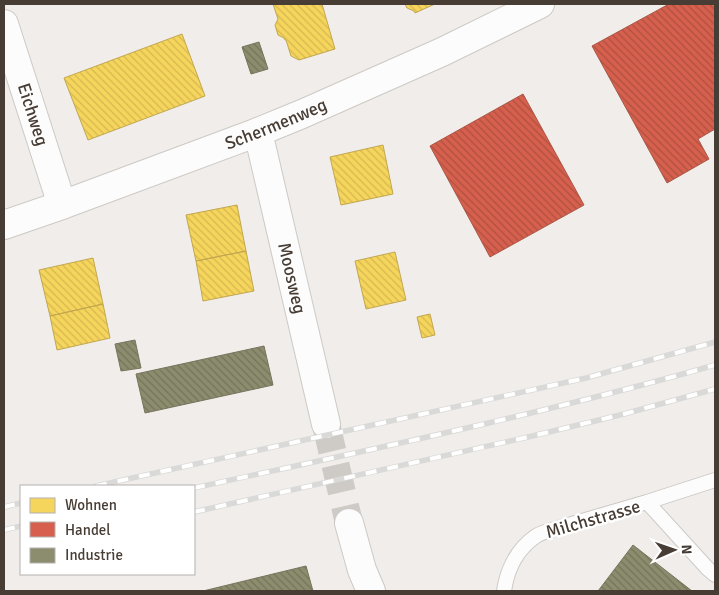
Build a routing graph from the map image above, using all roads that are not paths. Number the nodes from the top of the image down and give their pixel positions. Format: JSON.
{"nodes":[{"id":1,"x":540,"y":4,"type":"edge"},
{"id":2,"x":4,"y":24,"type":"edge"},
{"id":3,"x":258,"y":132,"type":"junction"},
{"id":4,"x":62,"y":205,"type":"junction"},
{"id":5,"x":4,"y":225,"type":"edge"},
{"id":6,"x":326,"y":424,"type":"tunnel mouth"},
{"id":7,"x":715,"y":480,"type":"edge"},
{"id":8,"x":647,"y":502,"type":"junction"},
{"id":9,"x":349,"y":523,"type":"tunnel mouth"},
{"id":10,"x":715,"y":575,"type":"edge"},
{"id":11,"x":371,"y":591,"type":"edge"},
{"id":12,"x":504,"y":591,"type":"edge"}],
"edges":[{"from":1,"to":3,"type":"street","name":"Schermenweg"},
{"from":2,"to":4,"type":"street","name":"Eichweg"},
{"from":3,"to":4,"type":"street","name":"Schermenweg"},
{"from":3,"to":6,"type":"street","name":"Moosweg"},
{"from":4,"to":5,"type":"street","name":"Schermenweg"},
{"from":7,"to":8,"type":"lane"},
{"from":8,"to":10,"type":"lane","name":"Milchstrasse"},
{"from":8,"to":12,"type":"lane","name":"Milchstrasse"},
{"from":9,"to":11,"type":"street"}]}
